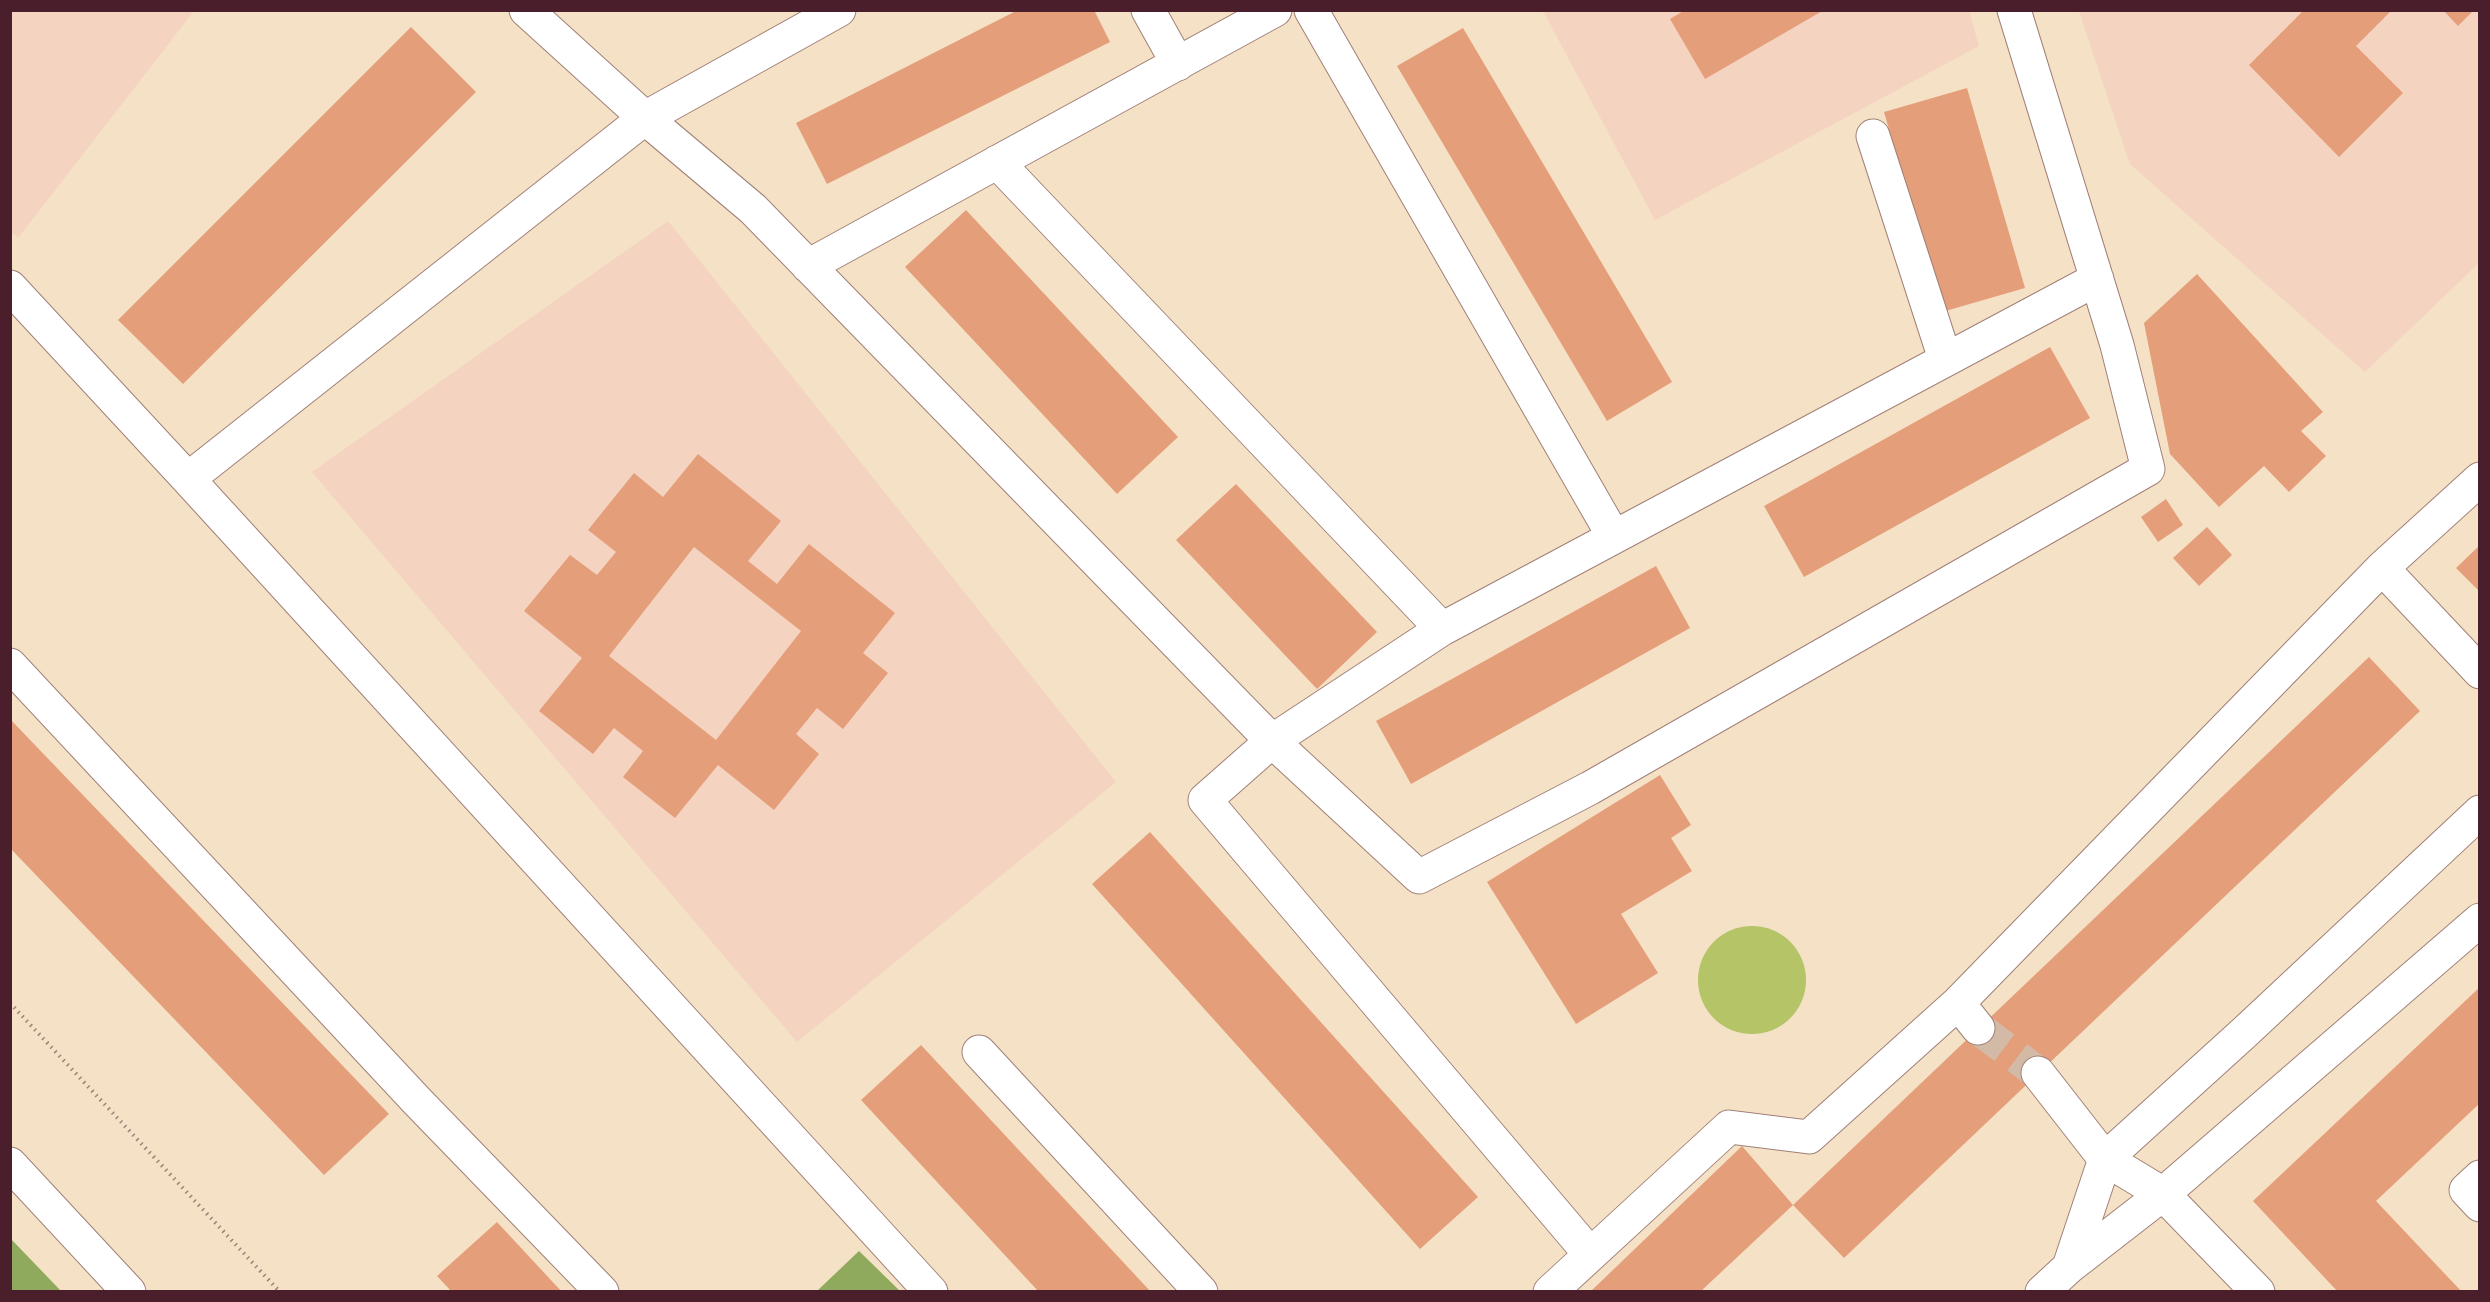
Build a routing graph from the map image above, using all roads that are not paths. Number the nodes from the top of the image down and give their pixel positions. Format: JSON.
{"nodes":[{"id":1,"x":526,"y":10,"type":"edge"},
{"id":2,"x":838,"y":10,"type":"edge"},
{"id":3,"x":1148,"y":10,"type":"edge"},
{"id":4,"x":1275,"y":10,"type":"edge"},
{"id":5,"x":1311,"y":10,"type":"edge"},
{"id":6,"x":2014,"y":10,"type":"edge"},
{"id":7,"x":1178,"y":64,"type":"junction"},
{"id":8,"x":645,"y":118,"type":"junction"},
{"id":9,"x":1873,"y":136,"type":"dead end"},
{"id":10,"x":998,"y":162,"type":"junction"},
{"id":11,"x":807,"y":266,"type":"junction"},
{"id":12,"x":2097,"y":279,"type":"junction"},
{"id":13,"x":10,"y":287,"type":"edge"},
{"id":14,"x":1945,"y":359,"type":"junction"},
{"id":15,"x":188,"y":479,"type":"junction"},
{"id":16,"x":2480,"y":479,"type":"edge"},
{"id":17,"x":1614,"y":537,"type":"junction"},
{"id":18,"x":2382,"y":568,"type":"junction"},
{"id":19,"x":1442,"y":628,"type":"junction"},
{"id":20,"x":10,"y":665,"type":"edge"},
{"id":21,"x":2480,"y":672,"type":"edge"},
{"id":22,"x":1272,"y":741,"type":"junction"},
{"id":23,"x":2480,"y":812,"type":"edge"},
{"id":24,"x":2480,"y":920,"type":"edge"},
{"id":25,"x":1958,"y":1003,"type":"junction"},
{"id":26,"x":1978,"y":1028,"type":"tunnel mouth"},
{"id":27,"x":979,"y":1052,"type":"dead end"},
{"id":28,"x":2038,"y":1073,"type":"tunnel mouth"},
{"id":29,"x":2105,"y":1159,"type":"junction"},
{"id":30,"x":10,"y":1164,"type":"edge"},
{"id":31,"x":2480,"y":1177,"type":"edge"},
{"id":32,"x":2163,"y":1194,"type":"junction"},
{"id":33,"x":2480,"y":1205,"type":"edge"},
{"id":34,"x":1590,"y":1254,"type":"junction"},
{"id":35,"x":2068,"y":1268,"type":"junction"},
{"id":36,"x":129,"y":1292,"type":"edge"},
{"id":37,"x":602,"y":1292,"type":"edge"},
{"id":38,"x":931,"y":1292,"type":"edge"},
{"id":39,"x":1201,"y":1292,"type":"edge"},
{"id":40,"x":1550,"y":1292,"type":"edge"},
{"id":41,"x":2042,"y":1292,"type":"edge"},
{"id":42,"x":2258,"y":1292,"type":"edge"}],
"edges":[{"from":1,"to":8,"type":"street"},
{"from":2,"to":8,"type":"street"},
{"from":3,"to":7,"type":"street"},
{"from":4,"to":7,"type":"street"},
{"from":5,"to":17,"type":"street"},
{"from":6,"to":12,"type":"street"},
{"from":7,"to":10,"type":"street"},
{"from":8,"to":11,"type":"street"},
{"from":8,"to":15,"type":"street"},
{"from":9,"to":14,"type":"street"},
{"from":10,"to":11,"type":"street"},
{"from":10,"to":19,"type":"street"},
{"from":11,"to":22,"type":"street"},
{"from":12,"to":14,"type":"street"},
{"from":12,"to":22,"type":"street"},
{"from":13,"to":15,"type":"street"},
{"from":14,"to":17,"type":"street"},
{"from":15,"to":38,"type":"street"},
{"from":16,"to":18,"type":"street"},
{"from":17,"to":19,"type":"street"},
{"from":18,"to":21,"type":"street"},
{"from":18,"to":25,"type":"street"},
{"from":19,"to":22,"type":"street"},
{"from":20,"to":37,"type":"street"},
{"from":22,"to":34,"type":"street"},
{"from":23,"to":29,"type":"street"},
{"from":24,"to":32,"type":"street"},
{"from":25,"to":26,"type":"street"},
{"from":25,"to":34,"type":"street"},
{"from":27,"to":39,"type":"street"},
{"from":28,"to":29,"type":"street"},
{"from":29,"to":32,"type":"street"},
{"from":29,"to":35,"type":"street"},
{"from":30,"to":36,"type":"street"},
{"from":31,"to":33,"type":"street"},
{"from":32,"to":35,"type":"street"},
{"from":32,"to":42,"type":"street"},
{"from":34,"to":40,"type":"street"},
{"from":35,"to":41,"type":"street"}]}
